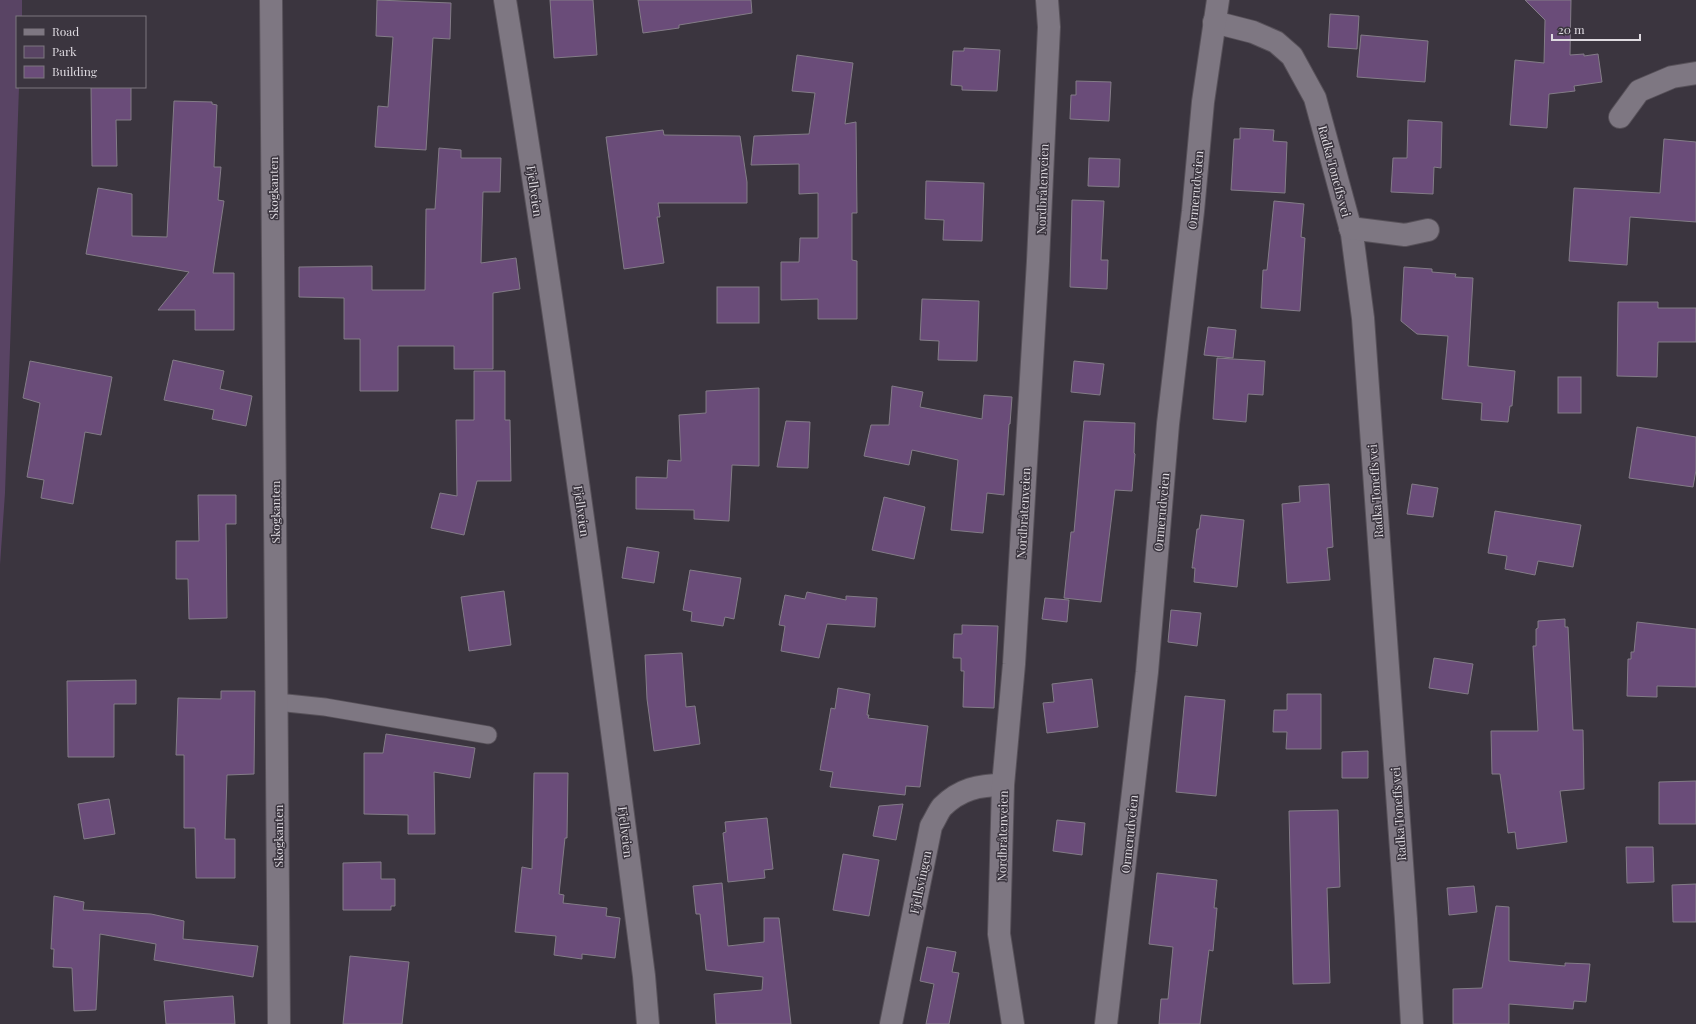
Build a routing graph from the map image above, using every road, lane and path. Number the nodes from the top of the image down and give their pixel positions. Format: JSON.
{"nodes":[{"id":1,"x":271,"y":0,"type":"edge"},
{"id":2,"x":505,"y":0,"type":"edge"},
{"id":3,"x":1047,"y":0,"type":"edge"},
{"id":4,"x":1218,"y":0,"type":"edge"},
{"id":5,"x":1214,"y":22,"type":"junction"},
{"id":6,"x":1696,"y":73,"type":"edge"},
{"id":7,"x":1620,"y":117,"type":"dead end"},
{"id":8,"x":1350,"y":228,"type":"junction"},
{"id":9,"x":1428,"y":230,"type":"dead end"},
{"id":10,"x":276,"y":702,"type":"junction"},
{"id":11,"x":488,"y":735,"type":"dead end"},
{"id":12,"x":1003,"y":785,"type":"junction"},
{"id":13,"x":279,"y":1024,"type":"edge"},
{"id":14,"x":648,"y":1024,"type":"edge"},
{"id":15,"x":891,"y":1024,"type":"edge"},
{"id":16,"x":1013,"y":1024,"type":"edge"},
{"id":17,"x":1106,"y":1024,"type":"edge"},
{"id":18,"x":1412,"y":1024,"type":"edge"}],
"edges":[{"from":1,"to":10,"type":"street","name":"Skogkanten"},
{"from":2,"to":14,"type":"street","name":"Fjellveien"},
{"from":3,"to":12,"type":"street","name":"Nordbråtenveien"},
{"from":4,"to":5,"type":"street","name":"Ormerudveien"},
{"from":5,"to":8,"type":"street","name":"Radka Toneffs vei"},
{"from":5,"to":17,"type":"street","name":"Ormerudveien"},
{"from":6,"to":7,"type":"street"},
{"from":8,"to":9,"type":"street"},
{"from":8,"to":18,"type":"street","name":"Radka Toneffs vei"},
{"from":10,"to":11,"type":"lane"},
{"from":10,"to":13,"type":"street","name":"Skogkanten"},
{"from":12,"to":15,"type":"street","name":"Fjellsvingen"},
{"from":12,"to":16,"type":"street","name":"Nordbråtenveien"}]}
